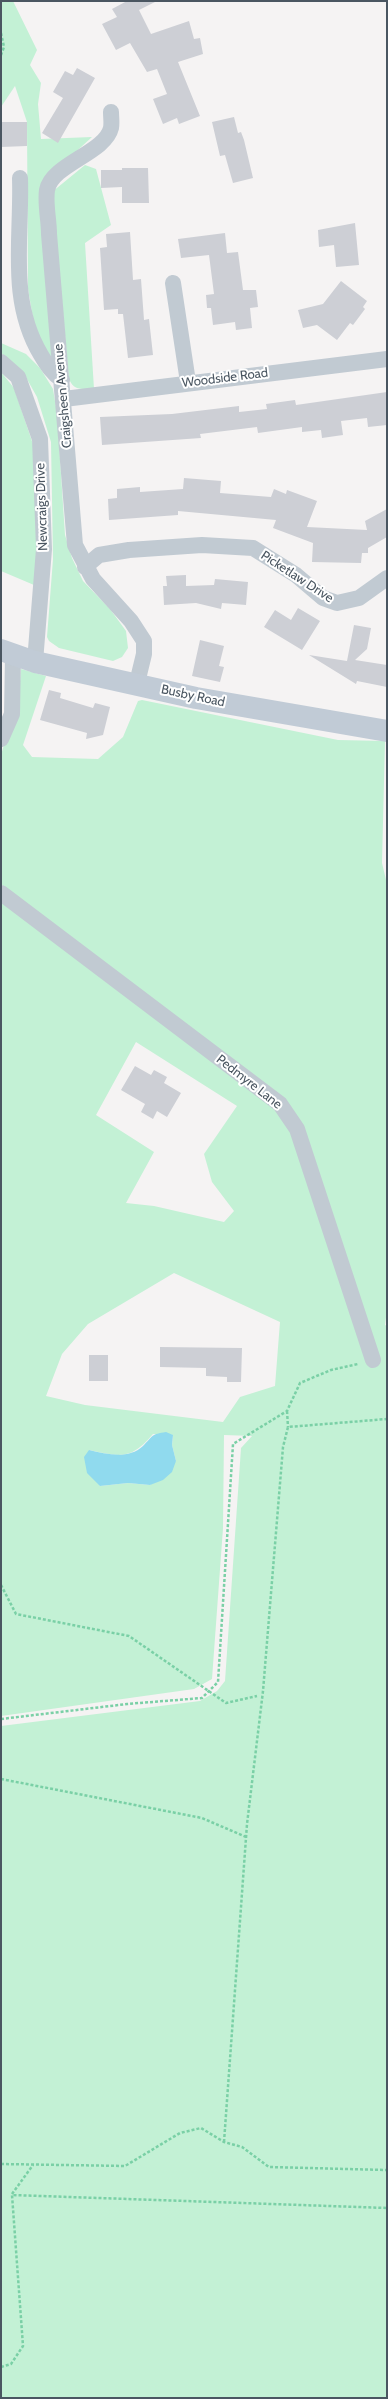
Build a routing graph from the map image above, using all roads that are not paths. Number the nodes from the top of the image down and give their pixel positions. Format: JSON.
{"nodes":[{"id":1,"x":110,"y":112,"type":"dead end"},
{"id":2,"x":20,"y":178,"type":"dead end"},
{"id":3,"x":173,"y":283,"type":"dead end"},
{"id":4,"x":387,"y":359,"type":"edge"},
{"id":5,"x":1,"y":362,"type":"edge"},
{"id":6,"x":62,"y":380,"type":"junction"},
{"id":7,"x":188,"y":382,"type":"junction"},
{"id":8,"x":64,"y":399,"type":"junction"},
{"id":9,"x":85,"y":567,"type":"junction"},
{"id":10,"x":387,"y":578,"type":"edge"},
{"id":11,"x":7,"y":653,"type":"edge"},
{"id":12,"x":35,"y":662,"type":"junction"},
{"id":13,"x":137,"y":683,"type":"junction"},
{"id":14,"x":387,"y":731,"type":"edge"},
{"id":15,"x":1,"y":739,"type":"edge"},
{"id":16,"x":1,"y":894,"type":"edge"},
{"id":17,"x":373,"y":1360,"type":"road end"}],
"edges":[{"from":1,"to":6,"type":"street","name":"Craigsheen Avenue"},
{"from":2,"to":6,"type":"street"},
{"from":3,"to":7,"type":"street"},
{"from":4,"to":7,"type":"street","name":"Woodside Road"},
{"from":5,"to":12,"type":"street","name":"Newcraigs Drive"},
{"from":6,"to":8,"type":"street","name":"Craigsheen Avenue"},
{"from":7,"to":8,"type":"street","name":"Woodside Road"},
{"from":8,"to":9,"type":"street","name":"Craigsheen Avenue"},
{"from":9,"to":10,"type":"street","name":"Picketlaw Drive"},
{"from":9,"to":13,"type":"street","name":"Craigsheen Avenue"},
{"from":11,"to":12,"type":"main road","name":"Busby Road"},
{"from":11,"to":15,"type":"street"},
{"from":12,"to":13,"type":"main road","name":"Busby Road"},
{"from":13,"to":14,"type":"main road","name":"Busby Road"},
{"from":16,"to":17,"type":"street","name":"Pedmyre Lane"}]}
